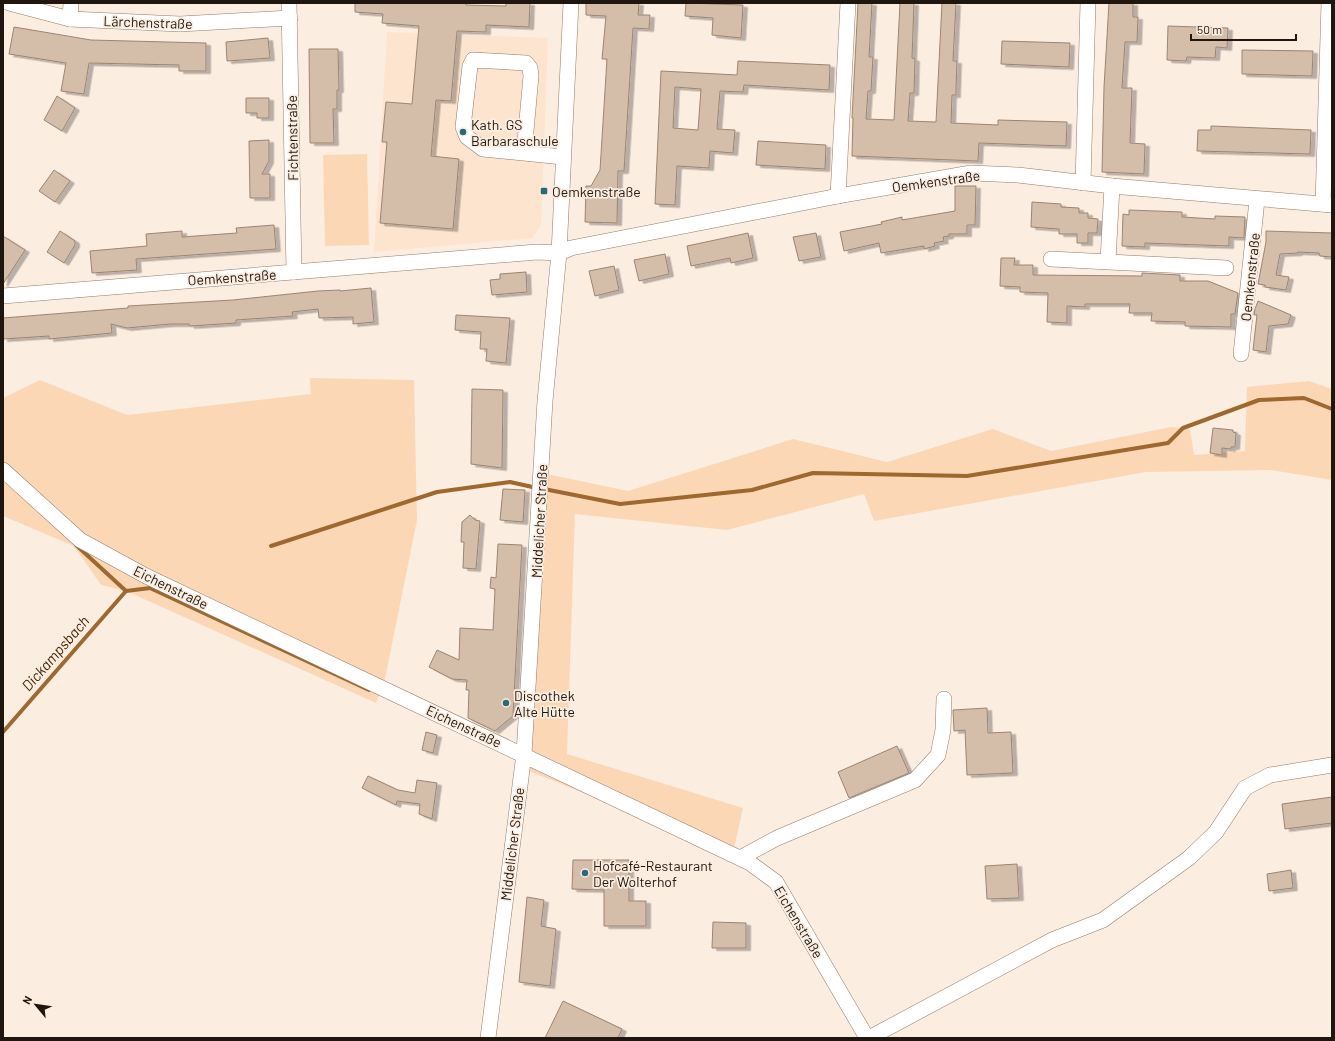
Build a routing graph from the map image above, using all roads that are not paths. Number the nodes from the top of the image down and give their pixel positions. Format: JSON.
{"nodes":[{"id":1,"x":9,"y":3,"type":"edge"},
{"id":2,"x":71,"y":3,"type":"edge"},
{"id":3,"x":289,"y":3,"type":"edge"},
{"id":4,"x":571,"y":3,"type":"edge"},
{"id":5,"x":848,"y":3,"type":"edge"},
{"id":6,"x":1088,"y":3,"type":"edge"},
{"id":7,"x":1329,"y":3,"type":"edge"},
{"id":8,"x":290,"y":18,"type":"junction"},
{"id":9,"x":70,"y":19,"type":"junction"},
{"id":10,"x":524,"y":153,"type":"junction"},
{"id":11,"x":563,"y":157,"type":"junction"},
{"id":12,"x":1083,"y":183,"type":"junction"},
{"id":13,"x":1112,"y":186,"type":"junction"},
{"id":14,"x":838,"y":196,"type":"junction"},
{"id":15,"x":1257,"y":200,"type":"junction"},
{"id":16,"x":1327,"y":204,"type":"edge"},
{"id":17,"x":559,"y":253,"type":"junction"},
{"id":18,"x":1051,"y":259,"type":"dead end"},
{"id":19,"x":1108,"y":262,"type":"junction"},
{"id":20,"x":1226,"y":268,"type":"dead end"},
{"id":21,"x":294,"y":272,"type":"junction"},
{"id":22,"x":3,"y":296,"type":"edge"},
{"id":23,"x":1241,"y":354,"type":"dead end"},
{"id":24,"x":3,"y":470,"type":"edge"},
{"id":25,"x":944,"y":699,"type":"dead end"},
{"id":26,"x":524,"y":754,"type":"junction"},
{"id":27,"x":1332,"y":765,"type":"edge"},
{"id":28,"x":740,"y":858,"type":"junction"},
{"id":29,"x":488,"y":1038,"type":"edge"},
{"id":30,"x":868,"y":1038,"type":"edge"}],
"edges":[{"from":1,"to":9,"type":"street","name":"Lärchenstraße"},
{"from":2,"to":9,"type":"street"},
{"from":3,"to":8,"type":"street","name":"Fichtenstraße"},
{"from":4,"to":11,"type":"street","name":"Middelicher Straße"},
{"from":5,"to":14,"type":"street"},
{"from":6,"to":12,"type":"street"},
{"from":7,"to":16,"type":"street","name":"Oemkenstraße"},
{"from":8,"to":9,"type":"street","name":"Lärchenstraße"},
{"from":8,"to":21,"type":"street","name":"Fichtenstraße"},
{"from":10,"to":10,"type":"street"},
{"from":10,"to":11,"type":"street"},
{"from":11,"to":17,"type":"street","name":"Middelicher Straße"},
{"from":12,"to":13,"type":"street","name":"Oemkenstraße"},
{"from":12,"to":14,"type":"street","name":"Oemkenstraße"},
{"from":13,"to":15,"type":"street","name":"Oemkenstraße"},
{"from":13,"to":19,"type":"street"},
{"from":14,"to":17,"type":"street","name":"Oemkenstraße"},
{"from":15,"to":16,"type":"street","name":"Oemkenstraße"},
{"from":15,"to":23,"type":"street","name":"Oemkenstraße"},
{"from":17,"to":21,"type":"street","name":"Oemkenstraße"},
{"from":17,"to":26,"type":"street","name":"Middelicher Straße"},
{"from":18,"to":19,"type":"street","name":"Oemkenstraße"},
{"from":19,"to":20,"type":"street","name":"Oemkenstraße"},
{"from":21,"to":22,"type":"street","name":"Oemkenstraße"},
{"from":24,"to":26,"type":"street","name":"Eichenstraße"},
{"from":25,"to":28,"type":"street"},
{"from":26,"to":28,"type":"street","name":"Eichenstraße"},
{"from":26,"to":29,"type":"street","name":"Middelicher Straße"},
{"from":27,"to":30,"type":"street"},
{"from":28,"to":30,"type":"street","name":"Eichenstraße"}]}
